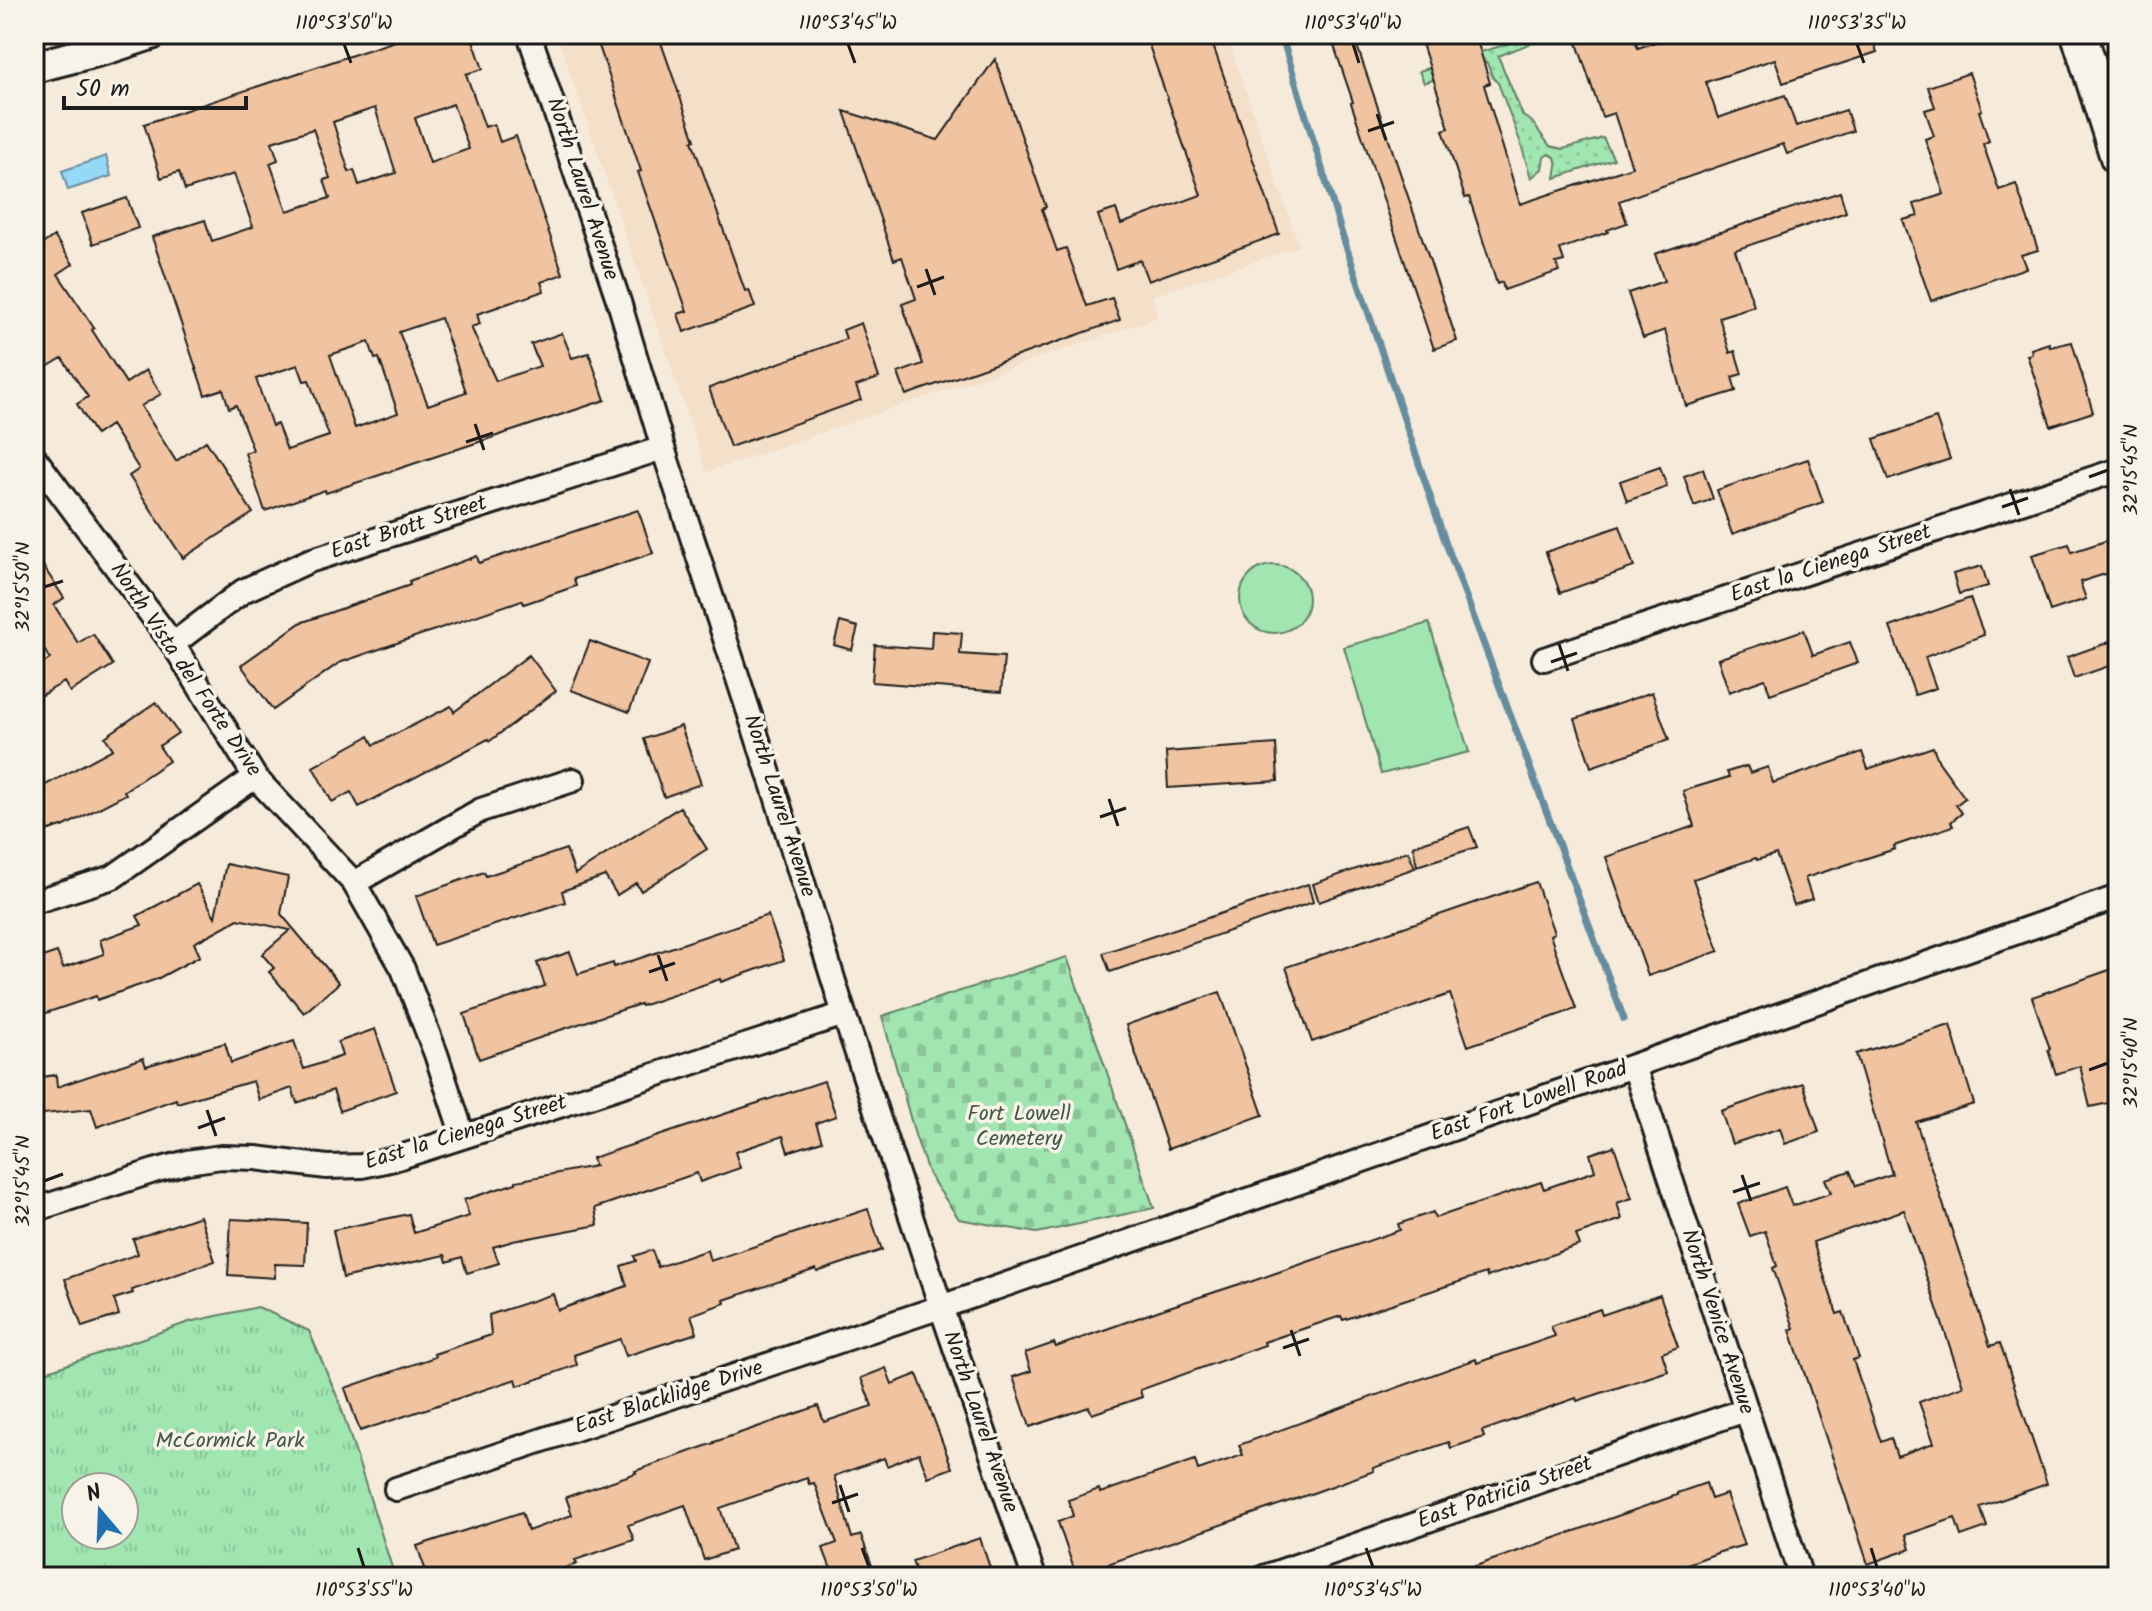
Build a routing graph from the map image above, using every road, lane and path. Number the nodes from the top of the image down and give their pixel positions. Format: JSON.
{"nodes":[{"id":1,"x":151,"y":34,"type":"edge"},
{"id":2,"x":529,"y":34,"type":"edge"},
{"id":3,"x":2079,"y":34,"type":"edge"},
{"id":4,"x":34,"y":67,"type":"edge"},
{"id":5,"x":2118,"y":157,"type":"edge"},
{"id":6,"x":663,"y":448,"type":"junction"},
{"id":7,"x":34,"y":457,"type":"edge"},
{"id":8,"x":2118,"y":470,"type":"edge"},
{"id":9,"x":173,"y":644,"type":"junction"},
{"id":10,"x":1544,"y":659,"type":"dead end"},
{"id":11,"x":255,"y":777,"type":"junction"},
{"id":12,"x":573,"y":780,"type":"dead end"},
{"id":13,"x":354,"y":883,"type":"junction"},
{"id":14,"x":2118,"y":897,"type":"edge"},
{"id":15,"x":34,"y":902,"type":"edge"},
{"id":16,"x":844,"y":1014,"type":"junction"},
{"id":17,"x":1634,"y":1066,"type":"junction"},
{"id":18,"x":463,"y":1136,"type":"junction"},
{"id":19,"x":34,"y":1210,"type":"edge"},
{"id":20,"x":941,"y":1307,"type":"junction"},
{"id":21,"x":1745,"y":1410,"type":"junction"},
{"id":22,"x":396,"y":1489,"type":"dead end"},
{"id":23,"x":1034,"y":1577,"type":"edge"},
{"id":24,"x":1264,"y":1577,"type":"edge"},
{"id":25,"x":1801,"y":1577,"type":"edge"}],
"edges":[{"from":1,"to":4,"type":"main road"},
{"from":2,"to":6,"type":"street","name":"North Laurel Avenue"},
{"from":3,"to":5,"type":"main road"},
{"from":6,"to":9,"type":"street","name":"East Brott Street"},
{"from":6,"to":16,"type":"street","name":"North Laurel Avenue"},
{"from":7,"to":9,"type":"street","name":"North Vista del Forte Drive"},
{"from":8,"to":10,"type":"street","name":"East la Cienega Street"},
{"from":9,"to":11,"type":"street","name":"North Vista del Forte Drive"},
{"from":11,"to":13,"type":"street","name":"North Vista del Forte Drive"},
{"from":11,"to":15,"type":"street"},
{"from":12,"to":13,"type":"street"},
{"from":13,"to":18,"type":"street","name":"North Vista del Forte Drive"},
{"from":14,"to":17,"type":"street","name":"East Fort Lowell Road"},
{"from":16,"to":18,"type":"street","name":"East la Cienega Street"},
{"from":16,"to":20,"type":"street","name":"North Laurel Avenue"},
{"from":17,"to":20,"type":"street","name":"East Fort Lowell Road"},
{"from":17,"to":21,"type":"street","name":"North Venice Avenue"},
{"from":18,"to":19,"type":"street","name":"East la Cienega Street"},
{"from":20,"to":22,"type":"street","name":"East Blacklidge Drive"},
{"from":20,"to":23,"type":"street","name":"North Laurel Avenue"},
{"from":21,"to":24,"type":"street","name":"East Patricia Street"},
{"from":21,"to":25,"type":"street","name":"North Venice Avenue"}]}
